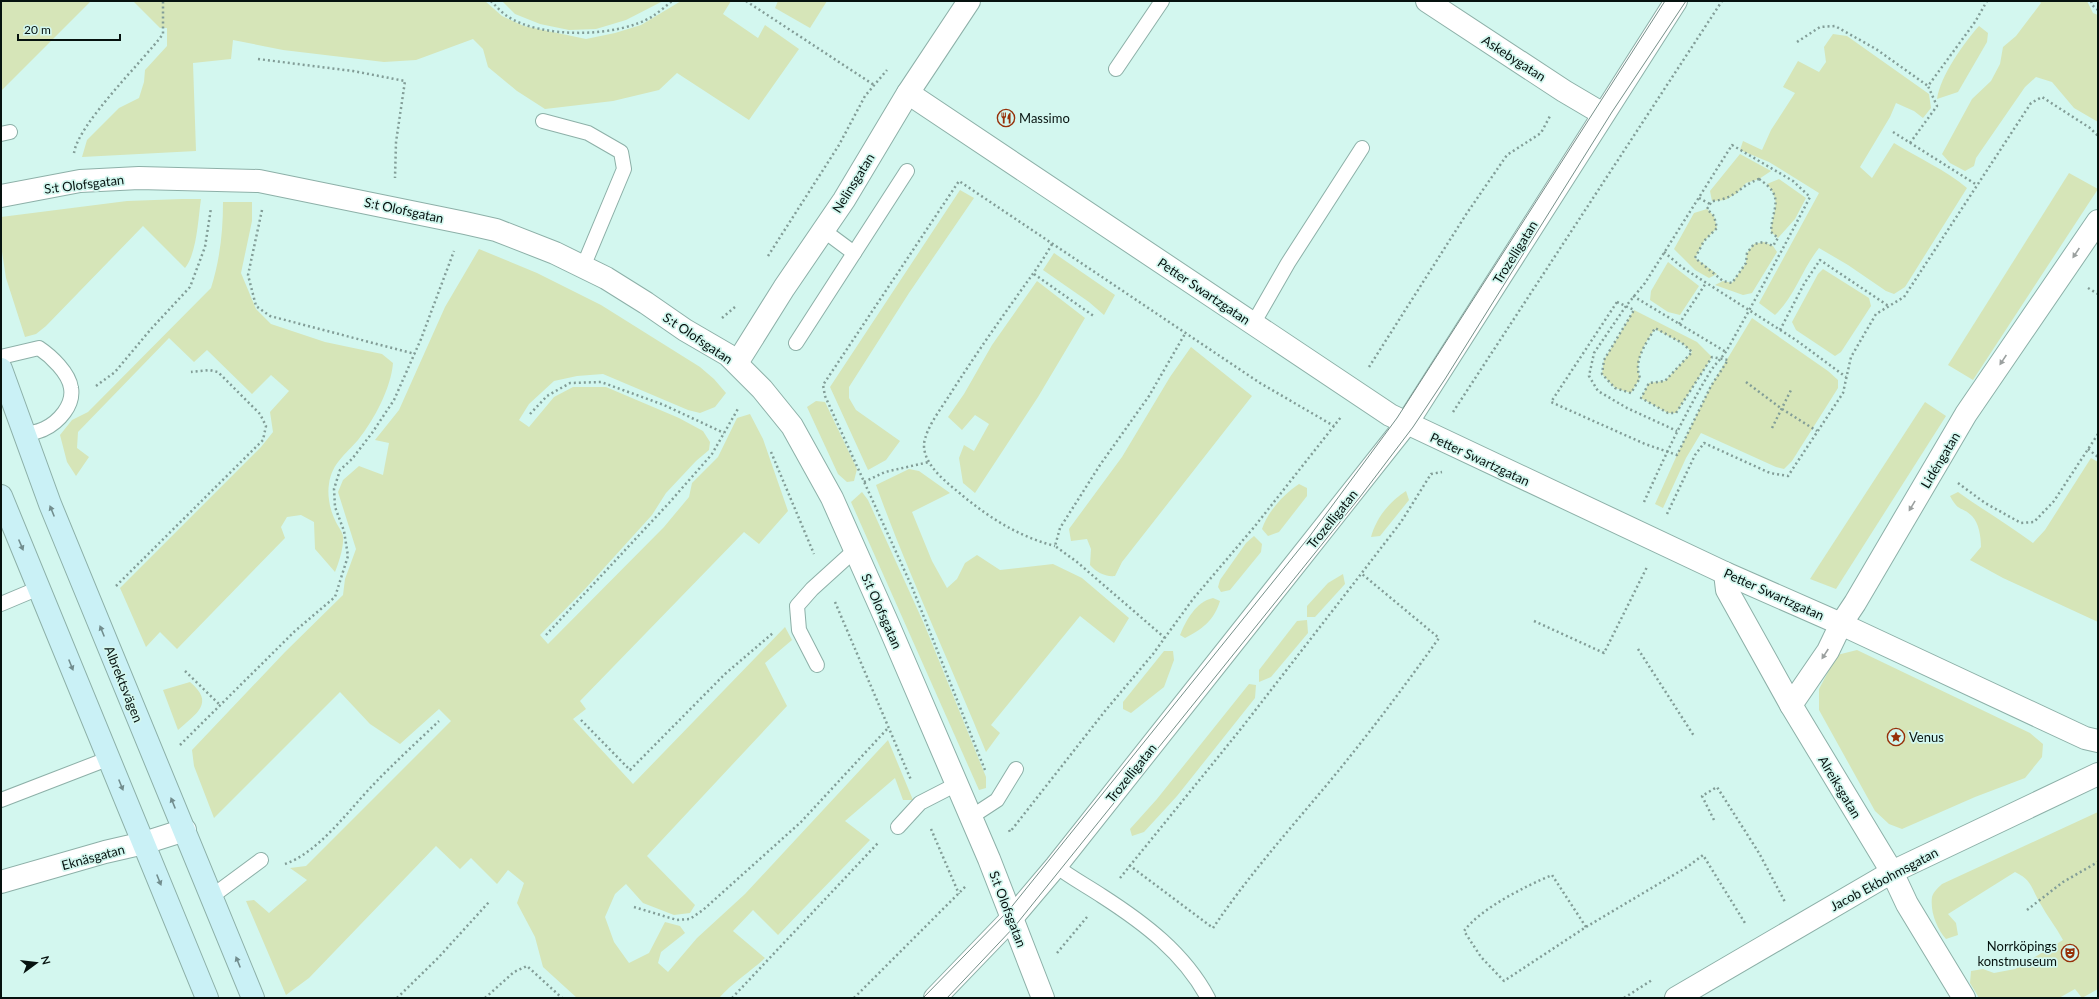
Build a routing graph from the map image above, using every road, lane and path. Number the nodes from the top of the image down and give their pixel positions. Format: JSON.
{"nodes":[{"id":1,"x":163,"y":1,"type":"edge"},
{"id":2,"x":491,"y":1,"type":"edge"},
{"id":3,"x":672,"y":1,"type":"edge"},
{"id":4,"x":746,"y":1,"type":"edge"},
{"id":5,"x":969,"y":1,"type":"edge"},
{"id":6,"x":1162,"y":1,"type":"edge"},
{"id":7,"x":1428,"y":1,"type":"edge"},
{"id":8,"x":1676,"y":1,"type":"edge"},
{"id":9,"x":1722,"y":1,"type":"edge"},
{"id":10,"x":1987,"y":1,"type":"edge"},
{"id":11,"x":2092,"y":1,"type":"edge"},
{"id":12,"x":2098,"y":10,"type":"edge"},
{"id":13,"x":1797,"y":42,"type":"dead end"},
{"id":14,"x":258,"y":59,"type":"dead end"},
{"id":15,"x":892,"y":64,"type":"dead end"},
{"id":16,"x":1116,"y":69,"type":"dead end"},
{"id":17,"x":874,"y":85,"type":"junction"},
{"id":18,"x":1928,"y":86,"type":"junction"},
{"id":19,"x":1564,"y":91,"type":"junction"},
{"id":20,"x":908,"y":93,"type":"junction"},
{"id":21,"x":1603,"y":114,"type":"junction"},
{"id":22,"x":543,"y":121,"type":"dead end"},
{"id":23,"x":1893,"y":132,"type":"dead end"},
{"id":24,"x":2098,"y":136,"type":"edge"},
{"id":25,"x":1910,"y":143,"type":"junction"},
{"id":26,"x":1362,"y":148,"type":"dead end"},
{"id":27,"x":74,"y":155,"type":"dead end"},
{"id":28,"x":907,"y":171,"type":"dead end"},
{"id":29,"x":395,"y":181,"type":"dead end"},
{"id":30,"x":1976,"y":185,"type":"junction"},
{"id":31,"x":1,"y":196,"type":"edge"},
{"id":32,"x":1699,"y":198,"type":"junction"},
{"id":33,"x":212,"y":203,"type":"dead end"},
{"id":34,"x":1710,"y":204,"type":"junction"},
{"id":35,"x":263,"y":208,"type":"dead end"},
{"id":36,"x":2098,"y":221,"type":"edge"},
{"id":37,"x":823,"y":230,"type":"junction"},
{"id":38,"x":1052,"y":244,"type":"junction"},
{"id":39,"x":456,"y":247,"type":"dead end"},
{"id":40,"x":1664,"y":252,"type":"junction"},
{"id":41,"x":854,"y":253,"type":"junction"},
{"id":42,"x":767,"y":258,"type":"dead end"},
{"id":43,"x":583,"y":266,"type":"junction"},
{"id":44,"x":1034,"y":274,"type":"junction"},
{"id":45,"x":1706,"y":283,"type":"junction"},
{"id":46,"x":1634,"y":296,"type":"junction"},
{"id":47,"x":737,"y":304,"type":"dead end"},
{"id":48,"x":1626,"y":306,"type":"junction"},
{"id":49,"x":1890,"y":306,"type":"junction"},
{"id":50,"x":1750,"y":310,"type":"junction"},
{"id":51,"x":1095,"y":317,"type":"dead end"},
{"id":52,"x":720,"y":319,"type":"dead end"},
{"id":53,"x":1253,"y":324,"type":"junction"},
{"id":54,"x":1679,"y":324,"type":"junction"},
{"id":55,"x":1780,"y":330,"type":"junction"},
{"id":56,"x":1186,"y":332,"type":"junction"},
{"id":57,"x":796,"y":342,"type":"dead end"},
{"id":58,"x":1726,"y":352,"type":"junction"},
{"id":59,"x":415,"y":354,"type":"junction"},
{"id":60,"x":1,"y":357,"type":"edge"},
{"id":61,"x":1720,"y":358,"type":"junction"},
{"id":62,"x":737,"y":363,"type":"junction"},
{"id":63,"x":1,"y":369,"type":"edge"},
{"id":64,"x":191,"y":372,"type":"dead end"},
{"id":65,"x":1846,"y":377,"type":"junction"},
{"id":66,"x":1746,"y":382,"type":"dead end"},
{"id":67,"x":1792,"y":388,"type":"dead end"},
{"id":68,"x":1355,"y":392,"type":"junction"},
{"id":69,"x":742,"y":401,"type":"dead end"},
{"id":70,"x":70,"y":403,"type":"junction"},
{"id":71,"x":1782,"y":409,"type":"junction"},
{"id":72,"x":530,"y":414,"type":"dead end"},
{"id":73,"x":1407,"y":424,"type":"junction"},
{"id":74,"x":1334,"y":426,"type":"junction"},
{"id":75,"x":1772,"y":428,"type":"dead end"},
{"id":76,"x":1817,"y":431,"type":"junction"},
{"id":77,"x":1677,"y":432,"type":"junction"},
{"id":78,"x":724,"y":433,"type":"junction"},
{"id":79,"x":2098,"y":434,"type":"edge"},
{"id":80,"x":24,"y":435,"type":"junction"},
{"id":81,"x":1439,"y":439,"type":"junction"},
{"id":82,"x":2088,"y":449,"type":"junction"},
{"id":83,"x":770,"y":450,"type":"dead end"},
{"id":84,"x":1667,"y":451,"type":"junction"},
{"id":85,"x":2098,"y":457,"type":"edge"},
{"id":86,"x":929,"y":462,"type":"junction"},
{"id":87,"x":1444,"y":472,"type":"dead end"},
{"id":88,"x":1431,"y":474,"type":"junction"},
{"id":89,"x":1956,"y":481,"type":"dead end"},
{"id":90,"x":864,"y":482,"type":"junction"},
{"id":91,"x":1,"y":496,"type":"edge"},
{"id":92,"x":1643,"y":503,"type":"dead end"},
{"id":93,"x":1666,"y":518,"type":"dead end"},
{"id":94,"x":1055,"y":546,"type":"junction"},
{"id":95,"x":855,"y":550,"type":"junction"},
{"id":96,"x":1649,"y":563,"type":"dead end"},
{"id":97,"x":1725,"y":573,"type":"junction"},
{"id":98,"x":1362,"y":574,"type":"junction"},
{"id":99,"x":824,"y":577,"type":"junction"},
{"id":100,"x":40,"y":588,"type":"junction"},
{"id":101,"x":111,"y":591,"type":"dead end"},
{"id":102,"x":1,"y":604,"type":"edge"},
{"id":103,"x":797,"y":612,"type":"junction"},
{"id":104,"x":1534,"y":621,"type":"dead end"},
{"id":105,"x":1841,"y":624,"type":"junction"},
{"id":106,"x":546,"y":635,"type":"dead end"},
{"id":107,"x":1165,"y":638,"type":"junction"},
{"id":108,"x":1638,"y":649,"type":"dead end"},
{"id":109,"x":817,"y":665,"type":"dead end"},
{"id":110,"x":186,"y":671,"type":"dead end"},
{"id":111,"x":220,"y":705,"type":"junction"},
{"id":112,"x":1791,"y":705,"type":"junction"},
{"id":113,"x":581,"y":720,"type":"dead end"},
{"id":114,"x":439,"y":721,"type":"dead end"},
{"id":115,"x":888,"y":728,"type":"junction"},
{"id":116,"x":1694,"y":736,"type":"dead end"},
{"id":117,"x":2098,"y":741,"type":"edge"},
{"id":118,"x":176,"y":750,"type":"dead end"},
{"id":119,"x":110,"y":758,"type":"junction"},
{"id":120,"x":1016,"y":769,"type":"dead end"},
{"id":121,"x":2098,"y":774,"type":"edge"},
{"id":122,"x":957,"y":784,"type":"junction"},
{"id":123,"x":1,"y":800,"type":"edge"},
{"id":124,"x":997,"y":800,"type":"junction"},
{"id":125,"x":920,"y":803,"type":"junction"},
{"id":126,"x":971,"y":817,"type":"junction"},
{"id":127,"x":1714,"y":820,"type":"dead end"},
{"id":128,"x":898,"y":827,"type":"joint"},
{"id":129,"x":184,"y":830,"type":"junction"},
{"id":130,"x":1010,"y":832,"type":"junction"},
{"id":131,"x":144,"y":844,"type":"junction"},
{"id":132,"x":989,"y":859,"type":"junction"},
{"id":133,"x":259,"y":861,"type":"joint"},
{"id":134,"x":2098,"y":862,"type":"edge"},
{"id":135,"x":1130,"y":865,"type":"junction"},
{"id":136,"x":1056,"y":866,"type":"junction"},
{"id":137,"x":1892,"y":872,"type":"junction"},
{"id":138,"x":1,"y":882,"type":"edge"},
{"id":139,"x":959,"y":894,"type":"junction"},
{"id":140,"x":212,"y":897,"type":"junction"},
{"id":141,"x":1104,"y":897,"type":"junction"},
{"id":142,"x":489,"y":902,"type":"dead end"},
{"id":143,"x":634,"y":907,"type":"dead end"},
{"id":144,"x":1780,"y":907,"type":"dead end"},
{"id":145,"x":2027,"y":910,"type":"dead end"},
{"id":146,"x":1012,"y":918,"type":"junction"},
{"id":147,"x":1746,"y":925,"type":"dead end"},
{"id":148,"x":1586,"y":926,"type":"junction"},
{"id":149,"x":1654,"y":979,"type":"dead end"},
{"id":150,"x":1040,"y":988,"type":"edge"},
{"id":151,"x":208,"y":998,"type":"edge"},
{"id":152,"x":253,"y":998,"type":"edge"},
{"id":153,"x":397,"y":998,"type":"edge"},
{"id":154,"x":485,"y":998,"type":"edge"},
{"id":155,"x":562,"y":998,"type":"edge"},
{"id":156,"x":732,"y":998,"type":"edge"},
{"id":157,"x":854,"y":998,"type":"edge"},
{"id":158,"x":935,"y":998,"type":"edge"},
{"id":159,"x":1208,"y":998,"type":"edge"},
{"id":160,"x":1624,"y":998,"type":"edge"},
{"id":161,"x":1677,"y":998,"type":"edge"},
{"id":162,"x":1964,"y":998,"type":"edge"}],
"edges":[{"from":1,"to":27,"type":"path"},
{"from":2,"to":3,"type":"path"},
{"from":4,"to":17,"type":"path"},
{"from":5,"to":20,"type":"street","name":"Nelinsgatan"},
{"from":6,"to":16,"type":"lane"},
{"from":7,"to":19,"type":"street","name":"Askebygatan"},
{"from":8,"to":21,"type":"street","name":"Trozelligatan"},
{"from":9,"to":81,"type":"path"},
{"from":10,"to":18,"type":"path"},
{"from":11,"to":12,"type":"path"},
{"from":13,"to":18,"type":"path"},
{"from":14,"to":29,"type":"path"},
{"from":15,"to":17,"type":"path"},
{"from":17,"to":20,"type":"path"},
{"from":17,"to":42,"type":"path"},
{"from":18,"to":25,"type":"path"},
{"from":19,"to":21,"type":"street","name":"Askebygatan"},
{"from":19,"to":68,"type":"path"},
{"from":20,"to":37,"type":"street","name":"Nelinsgatan"},
{"from":20,"to":53,"type":"street","name":"Petter Swartzgatan"},
{"from":21,"to":73,"type":"street","name":"Trozelligatan"},
{"from":22,"to":43,"type":"lane"},
{"from":23,"to":25,"type":"path"},
{"from":24,"to":30,"type":"path"},
{"from":25,"to":30,"type":"path"},
{"from":26,"to":53,"type":"lane"},
{"from":28,"to":41,"type":"lane"},
{"from":30,"to":49,"type":"path"},
{"from":31,"to":43,"type":"street","name":"S:t Olofsgatan"},
{"from":32,"to":34,"type":"path"},
{"from":32,"to":40,"type":"path"},
{"from":32,"to":50,"type":"path"},
{"from":33,"to":70,"type":"path"},
{"from":34,"to":34,"type":"path"},
{"from":35,"to":59,"type":"path"},
{"from":36,"to":105,"type":"street","name":"Lidéngatan","one_way":true},
{"from":37,"to":41,"type":"lane"},
{"from":37,"to":62,"type":"street","name":"Nelinsgatan"},
{"from":38,"to":44,"type":"path"},
{"from":38,"to":56,"type":"path"},
{"from":38,"to":90,"type":"path"},
{"from":39,"to":59,"type":"path"},
{"from":40,"to":45,"type":"path"},
{"from":40,"to":46,"type":"path"},
{"from":41,"to":57,"type":"lane"},
{"from":43,"to":62,"type":"street","name":"S:t Olofsgatan"},
{"from":44,"to":51,"type":"path"},
{"from":44,"to":86,"type":"path"},
{"from":45,"to":50,"type":"path"},
{"from":45,"to":54,"type":"path"},
{"from":46,"to":48,"type":"path"},
{"from":46,"to":54,"type":"path"},
{"from":47,"to":52,"type":"path"},
{"from":48,"to":61,"type":"path"},
{"from":48,"to":77,"type":"path"},
{"from":48,"to":84,"type":"path"},
{"from":49,"to":55,"type":"path"},
{"from":49,"to":65,"type":"path"},
{"from":50,"to":55,"type":"path"},
{"from":50,"to":58,"type":"path"},
{"from":53,"to":68,"type":"street","name":"Petter Swartzgatan"},
{"from":54,"to":58,"type":"path"},
{"from":55,"to":65,"type":"path"},
{"from":56,"to":74,"type":"path"},
{"from":56,"to":94,"type":"path"},
{"from":58,"to":61,"type":"path"},
{"from":59,"to":111,"type":"path"},
{"from":60,"to":70,"type":"lane"},
{"from":61,"to":77,"type":"path"},
{"from":61,"to":84,"type":"path"},
{"from":62,"to":95,"type":"street","name":"S:t Olofsgatan"},
{"from":63,"to":80,"type":"main road","name":"Albrektsvägen"},
{"from":64,"to":101,"type":"path"},
{"from":65,"to":76,"type":"path"},
{"from":66,"to":71,"type":"path"},
{"from":67,"to":71,"type":"path"},
{"from":68,"to":73,"type":"street","name":"Petter Swartzgatan"},
{"from":68,"to":74,"type":"path"},
{"from":69,"to":78,"type":"path"},
{"from":70,"to":80,"type":"lane"},
{"from":71,"to":75,"type":"path"},
{"from":71,"to":76,"type":"path"},
{"from":72,"to":78,"type":"path"},
{"from":73,"to":81,"type":"street","name":"Petter Swartzgatan"},
{"from":73,"to":136,"type":"street","name":"Trozelligatan"},
{"from":74,"to":107,"type":"path"},
{"from":76,"to":93,"type":"path"},
{"from":77,"to":84,"type":"path"},
{"from":78,"to":106,"type":"path"},
{"from":79,"to":82,"type":"path"},
{"from":129,"to":80,"type":"main road","name":"Albrektsvägen","one_way":true},
{"from":81,"to":88,"type":"path"},
{"from":81,"to":97,"type":"street","name":"Petter Swartzgatan"},
{"from":82,"to":85,"type":"path"},
{"from":82,"to":89,"type":"path"},
{"from":83,"to":99,"type":"path"},
{"from":84,"to":92,"type":"path"},
{"from":86,"to":90,"type":"path"},
{"from":86,"to":94,"type":"path"},
{"from":87,"to":88,"type":"path"},
{"from":88,"to":98,"type":"path"},
{"from":90,"to":124,"type":"path"},
{"from":91,"to":100,"type":"main road","one_way":true},
{"from":94,"to":107,"type":"path"},
{"from":95,"to":99,"type":"lane"},
{"from":95,"to":122,"type":"street","name":"S:t Olofsgatan"},
{"from":96,"to":104,"type":"path"},
{"from":97,"to":105,"type":"street","name":"Petter Swartzgatan"},
{"from":97,"to":112,"type":"street","name":"Alreiksgatan"},
{"from":98,"to":135,"type":"path"},
{"from":98,"to":135,"type":"path"},
{"from":99,"to":103,"type":"lane"},
{"from":99,"to":115,"type":"path"},
{"from":100,"to":102,"type":"lane"},
{"from":100,"to":119,"type":"main road","one_way":true},
{"from":103,"to":109,"type":"lane"},
{"from":103,"to":113,"type":"path"},
{"from":105,"to":112,"type":"street","name":"Lidéngatan","one_way":true},
{"from":105,"to":117,"type":"street","name":"Petter Swartzgatan"},
{"from":107,"to":130,"type":"path"},
{"from":108,"to":116,"type":"path"},
{"from":110,"to":111,"type":"path"},
{"from":111,"to":118,"type":"path"},
{"from":112,"to":137,"type":"street","name":"Alreiksgatan"},
{"from":114,"to":133,"type":"path"},
{"from":115,"to":125,"type":"path"},
{"from":115,"to":143,"type":"path"},
{"from":119,"to":123,"type":"lane"},
{"from":119,"to":131,"type":"main road","one_way":true},
{"from":120,"to":124,"type":"lane"},
{"from":121,"to":137,"type":"street","name":"Jacob Ekbohmsgatan"},
{"from":122,"to":125,"type":"lane"},
{"from":122,"to":126,"type":"street","name":"S:t Olofsgatan"},
{"from":124,"to":126,"type":"lane"},
{"from":124,"to":130,"type":"path"},
{"from":125,"to":128,"type":"lane"},
{"from":125,"to":139,"type":"path"},
{"from":126,"to":132,"type":"street","name":"S:t Olofsgatan"},
{"from":127,"to":144,"type":"path"},
{"from":128,"to":156,"type":"path"},
{"from":129,"to":131,"type":"street","name":"Eknäsgatan"},
{"from":129,"to":140,"type":"main road","name":"Albrektsvägen"},
{"from":130,"to":132,"type":"path"},
{"from":131,"to":138,"type":"street","name":"Eknäsgatan"},
{"from":131,"to":151,"type":"main road","one_way":true},
{"from":132,"to":139,"type":"path"},
{"from":132,"to":146,"type":"street","name":"S:t Olofsgatan"},
{"from":133,"to":140,"type":"lane"},
{"from":134,"to":145,"type":"path"},
{"from":135,"to":141,"type":"path"},
{"from":136,"to":141,"type":"lane"},
{"from":136,"to":146,"type":"street","name":"Trozelligatan"},
{"from":137,"to":161,"type":"street","name":"Jacob Ekbohmsgatan"},
{"from":137,"to":162,"type":"street","name":"Alreiksgatan"},
{"from":139,"to":157,"type":"path"},
{"from":152,"to":140,"type":"main road","name":"Albrektsvägen","one_way":true},
{"from":141,"to":150,"type":"path"},
{"from":141,"to":159,"type":"lane"},
{"from":142,"to":153,"type":"path"},
{"from":146,"to":150,"type":"street","name":"S:t Olofsgatan"},
{"from":146,"to":158,"type":"street","name":"Trozelligatan"},
{"from":147,"to":148,"type":"path"},
{"from":148,"to":148,"type":"path"},
{"from":149,"to":160,"type":"path"},
{"from":154,"to":155,"type":"path"}]}
